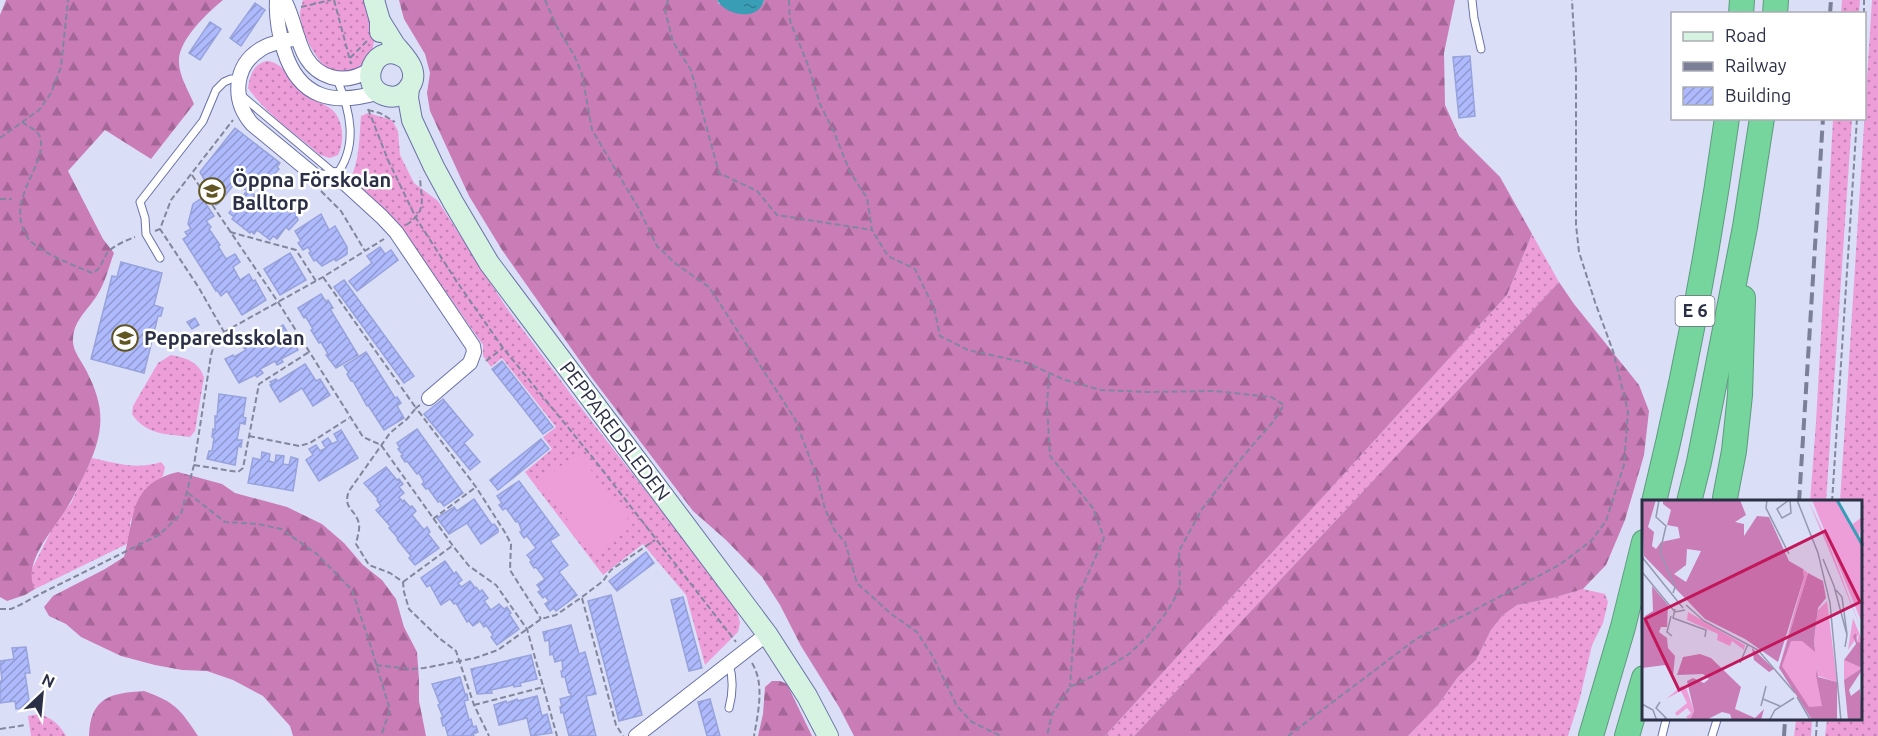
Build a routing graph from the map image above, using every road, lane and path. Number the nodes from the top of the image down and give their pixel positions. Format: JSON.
{"nodes":[{"id":1,"x":68,"y":0,"type":"edge"},
{"id":2,"x":277,"y":0,"type":"edge"},
{"id":3,"x":332,"y":0,"type":"edge"},
{"id":4,"x":374,"y":0,"type":"edge"},
{"id":5,"x":545,"y":0,"type":"edge"},
{"id":6,"x":668,"y":0,"type":"edge"},
{"id":7,"x":789,"y":0,"type":"edge"},
{"id":8,"x":1472,"y":0,"type":"edge"},
{"id":9,"x":1572,"y":0,"type":"edge"},
{"id":10,"x":287,"y":5,"type":"edge"},
{"id":11,"x":380,"y":21,"type":"junction"},
{"id":12,"x":298,"y":39,"type":"junction"},
{"id":13,"x":282,"y":42,"type":"junction"},
{"id":14,"x":1481,"y":49,"type":"dead end"},
{"id":15,"x":406,"y":59,"type":"junction"},
{"id":16,"x":368,"y":68,"type":"junction"},
{"id":17,"x":337,"y":79,"type":"junction"},
{"id":18,"x":238,"y":86,"type":"junction"},
{"id":19,"x":409,"y":88,"type":"junction"},
{"id":20,"x":345,"y":98,"type":"junction"},
{"id":21,"x":374,"y":99,"type":"junction"},
{"id":22,"x":235,"y":118,"type":"dead end"},
{"id":23,"x":1727,"y":120,"type":"edge"},
{"id":24,"x":1762,"y":120,"type":"edge"},
{"id":25,"x":1857,"y":120,"type":"edge"},
{"id":26,"x":22,"y":122,"type":"junction"},
{"id":27,"x":406,"y":125,"type":"junction"},
{"id":28,"x":0,"y":138,"type":"edge"},
{"id":29,"x":31,"y":166,"type":"dead end"},
{"id":30,"x":420,"y":172,"type":"dead end"},
{"id":31,"x":192,"y":175,"type":"junction"},
{"id":32,"x":336,"y":175,"type":"junction"},
{"id":33,"x":0,"y":199,"type":"edge"},
{"id":34,"x":12,"y":199,"type":"dead end"},
{"id":35,"x":416,"y":218,"type":"junction"},
{"id":36,"x":17,"y":225,"type":"dead end"},
{"id":37,"x":1745,"y":227,"type":"junction"},
{"id":38,"x":160,"y":229,"type":"junction"},
{"id":39,"x":872,"y":230,"type":"junction"},
{"id":40,"x":229,"y":232,"type":"junction"},
{"id":41,"x":396,"y":232,"type":"junction"},
{"id":42,"x":146,"y":234,"type":"junction"},
{"id":43,"x":160,"y":258,"type":"dead end"},
{"id":44,"x":323,"y":277,"type":"junction"},
{"id":45,"x":316,"y":281,"type":"junction"},
{"id":46,"x":278,"y":302,"type":"junction"},
{"id":47,"x":224,"y":332,"type":"junction"},
{"id":48,"x":502,"y":348,"type":"junction"},
{"id":49,"x":309,"y":352,"type":"junction"},
{"id":50,"x":473,"y":358,"type":"junction"},
{"id":51,"x":1050,"y":373,"type":"junction"},
{"id":52,"x":429,"y":398,"type":"joint"},
{"id":53,"x":416,"y":408,"type":"junction"},
{"id":54,"x":349,"y":418,"type":"junction"},
{"id":55,"x":249,"y":436,"type":"junction"},
{"id":56,"x":381,"y":445,"type":"junction"},
{"id":57,"x":194,"y":465,"type":"junction"},
{"id":58,"x":476,"y":487,"type":"junction"},
{"id":59,"x":188,"y":493,"type":"junction"},
{"id":60,"x":1655,"y":500,"type":"edge"},
{"id":61,"x":1690,"y":500,"type":"edge"},
{"id":62,"x":1725,"y":500,"type":"edge"},
{"id":63,"x":1832,"y":500,"type":"edge"},
{"id":64,"x":433,"y":519,"type":"junction"},
{"id":65,"x":655,"y":540,"type":"junction"},
{"id":66,"x":453,"y":546,"type":"junction"},
{"id":67,"x":1642,"y":551,"type":"edge"},
{"id":68,"x":404,"y":582,"type":"junction"},
{"id":69,"x":582,"y":597,"type":"junction"},
{"id":70,"x":0,"y":609,"type":"edge"},
{"id":71,"x":542,"y":619,"type":"junction"},
{"id":72,"x":527,"y":629,"type":"junction"},
{"id":73,"x":767,"y":634,"type":"junction"},
{"id":74,"x":744,"y":652,"type":"junction"},
{"id":75,"x":460,"y":660,"type":"junction"},
{"id":76,"x":375,"y":664,"type":"junction"},
{"id":77,"x":729,"y":664,"type":"junction"},
{"id":78,"x":1642,"y":685,"type":"edge"},
{"id":79,"x":544,"y":687,"type":"junction"},
{"id":80,"x":1070,"y":687,"type":"junction"},
{"id":81,"x":474,"y":705,"type":"junction"},
{"id":82,"x":729,"y":708,"type":"dead end"},
{"id":83,"x":1666,"y":721,"type":"edge"},
{"id":84,"x":1716,"y":721,"type":"edge"},
{"id":85,"x":1817,"y":721,"type":"edge"},
{"id":86,"x":26,"y":725,"type":"dead end"},
{"id":87,"x":0,"y":729,"type":"edge"},
{"id":88,"x":381,"y":736,"type":"edge"},
{"id":89,"x":489,"y":736,"type":"edge"},
{"id":90,"x":556,"y":736,"type":"edge"},
{"id":91,"x":623,"y":736,"type":"edge"},
{"id":92,"x":636,"y":736,"type":"edge"},
{"id":93,"x":754,"y":736,"type":"edge"},
{"id":94,"x":828,"y":736,"type":"edge"},
{"id":95,"x":1001,"y":736,"type":"edge"},
{"id":96,"x":1047,"y":736,"type":"edge"},
{"id":97,"x":1288,"y":736,"type":"edge"},
{"id":98,"x":1591,"y":736,"type":"edge"},
{"id":99,"x":1627,"y":736,"type":"edge"},
{"id":100,"x":1662,"y":736,"type":"edge"},
{"id":101,"x":1712,"y":736,"type":"edge"},
{"id":102,"x":1816,"y":736,"type":"edge"}],
"edges":[{"from":1,"to":26,"type":"path"},
{"from":2,"to":13,"type":"street"},
{"from":3,"to":10,"type":"path"},
{"from":3,"to":16,"type":"path"},
{"from":4,"to":11,"type":"street"},
{"from":5,"to":95,"type":"path"},
{"from":6,"to":39,"type":"path"},
{"from":7,"to":39,"type":"path"},
{"from":8,"to":14,"type":"lane"},
{"from":9,"to":97,"type":"path"},
{"from":10,"to":12,"type":"street"},
{"from":11,"to":15,"type":"street"},
{"from":11,"to":16,"type":"street"},
{"from":12,"to":13,"type":"street"},
{"from":12,"to":17,"type":"street"},
{"from":13,"to":18,"type":"street"},
{"from":13,"to":20,"type":"street"},
{"from":15,"to":16,"type":"street"},
{"from":15,"to":19,"type":"street"},
{"from":16,"to":17,"type":"street"},
{"from":16,"to":21,"type":"street"},
{"from":17,"to":20,"type":"lane"},
{"from":18,"to":32,"type":"street"},
{"from":18,"to":42,"type":"lane"},
{"from":19,"to":21,"type":"street"},
{"from":19,"to":27,"type":"street","name":"PEPPAREDSLEDEN"},
{"from":20,"to":21,"type":"street"},
{"from":20,"to":32,"type":"lane"},
{"from":21,"to":27,"type":"street","name":"PEPPAREDSLEDEN"},
{"from":21,"to":27,"type":"path"},
{"from":21,"to":35,"type":"path"},
{"from":22,"to":31,"type":"path"},
{"from":23,"to":60,"type":"highway","number":"E 6"},
{"from":24,"to":37,"type":"highway","number":"E 6"},
{"from":25,"to":63,"type":"path"},
{"from":26,"to":28,"type":"path"},
{"from":26,"to":29,"type":"path"},
{"from":27,"to":73,"type":"street","name":"PEPPAREDSLEDEN"},
{"from":30,"to":35,"type":"path"},
{"from":31,"to":38,"type":"path"},
{"from":31,"to":40,"type":"path"},
{"from":32,"to":41,"type":"street"},
{"from":33,"to":34,"type":"path"},
{"from":35,"to":41,"type":"path"},
{"from":35,"to":48,"type":"path"},
{"from":36,"to":42,"type":"path"},
{"from":37,"to":61,"type":"highway","number":"E 6"},
{"from":37,"to":62,"type":"highway"},
{"from":38,"to":42,"type":"path"},
{"from":38,"to":47,"type":"path"},
{"from":39,"to":51,"type":"path"},
{"from":40,"to":45,"type":"path"},
{"from":40,"to":46,"type":"path"},
{"from":41,"to":44,"type":"path"},
{"from":41,"to":50,"type":"street"},
{"from":42,"to":43,"type":"lane"},
{"from":44,"to":45,"type":"path"},
{"from":44,"to":53,"type":"path"},
{"from":45,"to":46,"type":"path"},
{"from":46,"to":47,"type":"path"},
{"from":46,"to":49,"type":"path"},
{"from":47,"to":57,"type":"path"},
{"from":48,"to":50,"type":"path"},
{"from":48,"to":65,"type":"path"},
{"from":49,"to":54,"type":"path"},
{"from":49,"to":55,"type":"path"},
{"from":50,"to":52,"type":"street"},
{"from":51,"to":80,"type":"path"},
{"from":51,"to":80,"type":"path"},
{"from":52,"to":53,"type":"path"},
{"from":53,"to":56,"type":"path"},
{"from":53,"to":58,"type":"path"},
{"from":54,"to":55,"type":"path"},
{"from":54,"to":56,"type":"path"},
{"from":55,"to":57,"type":"path"},
{"from":56,"to":64,"type":"path"},
{"from":56,"to":68,"type":"path"},
{"from":57,"to":59,"type":"path"},
{"from":58,"to":64,"type":"path"},
{"from":58,"to":71,"type":"path"},
{"from":59,"to":70,"type":"path"},
{"from":59,"to":76,"type":"path"},
{"from":64,"to":66,"type":"path"},
{"from":65,"to":69,"type":"path"},
{"from":65,"to":74,"type":"path"},
{"from":66,"to":68,"type":"path"},
{"from":66,"to":72,"type":"path"},
{"from":67,"to":98,"type":"highway"},
{"from":68,"to":75,"type":"path"},
{"from":69,"to":71,"type":"path"},
{"from":69,"to":91,"type":"path"},
{"from":71,"to":72,"type":"path"},
{"from":72,"to":75,"type":"path"},
{"from":72,"to":79,"type":"path"},
{"from":73,"to":74,"type":"street"},
{"from":73,"to":94,"type":"street","name":"PEPPAREDSLEDEN"},
{"from":74,"to":77,"type":"street"},
{"from":74,"to":93,"type":"path"},
{"from":75,"to":76,"type":"path"},
{"from":75,"to":81,"type":"path"},
{"from":76,"to":88,"type":"path"},
{"from":77,"to":82,"type":"lane"},
{"from":77,"to":92,"type":"street"},
{"from":78,"to":99,"type":"highway"},
{"from":79,"to":81,"type":"path"},
{"from":79,"to":90,"type":"path"},
{"from":80,"to":96,"type":"path"},
{"from":81,"to":89,"type":"path"},
{"from":83,"to":100,"type":"lane"},
{"from":84,"to":101,"type":"lane"},
{"from":85,"to":102,"type":"path"},
{"from":86,"to":87,"type":"path"}]}
